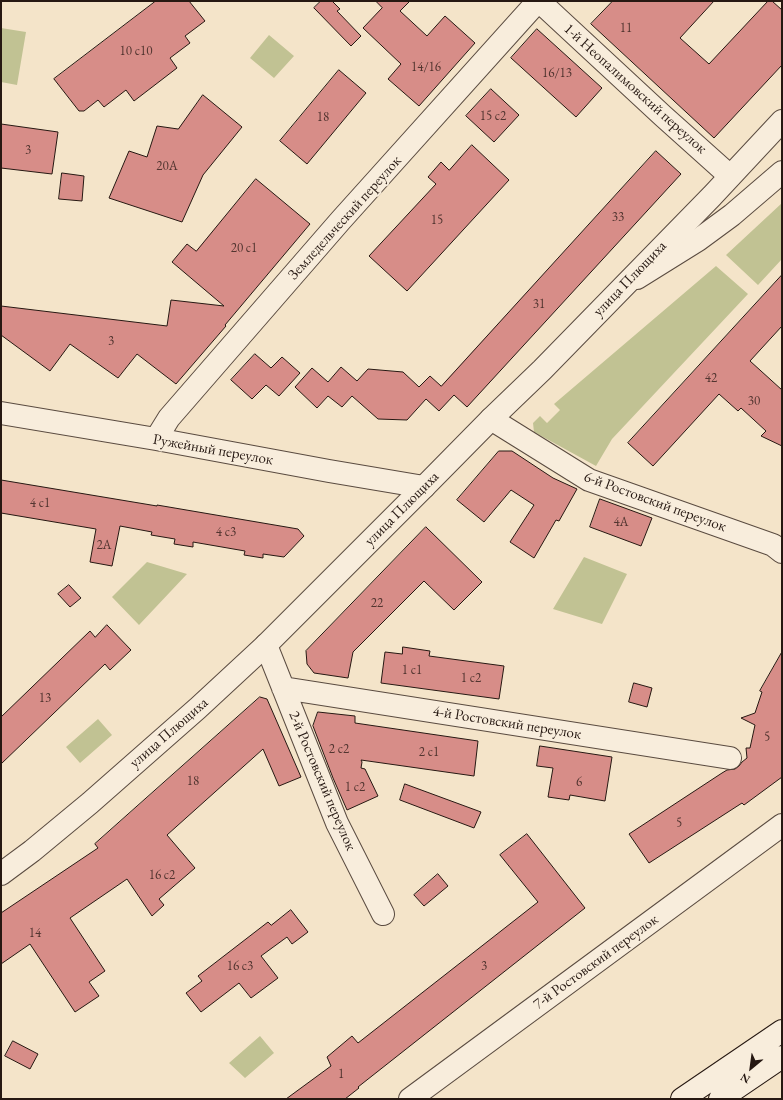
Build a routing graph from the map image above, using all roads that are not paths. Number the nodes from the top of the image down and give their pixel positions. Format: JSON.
{"nodes":[{"id":1,"x":539,"y":1,"type":"edge"},
{"id":2,"x":782,"y":121,"type":"edge"},
{"id":3,"x":782,"y":172,"type":"edge"},
{"id":4,"x":730,"y":176,"type":"junction"},
{"id":5,"x":618,"y":291,"type":"junction"},
{"id":6,"x":1,"y":413,"type":"edge"},
{"id":7,"x":491,"y":419,"type":"junction"},
{"id":8,"x":156,"y":439,"type":"junction"},
{"id":9,"x":424,"y":487,"type":"junction"},
{"id":10,"x":782,"y":552,"type":"edge"},
{"id":11,"x":266,"y":645,"type":"junction"},
{"id":12,"x":283,"y":688,"type":"junction"},
{"id":13,"x":730,"y":758,"type":"dead end"},
{"id":14,"x":782,"y":826,"type":"edge"},
{"id":15,"x":1,"y":874,"type":"edge"},
{"id":16,"x":383,"y":914,"type":"dead end"},
{"id":17,"x":782,"y":1031,"type":"edge"},
{"id":18,"x":782,"y":1057,"type":"edge"},
{"id":19,"x":410,"y":1099,"type":"edge"},
{"id":20,"x":682,"y":1099,"type":"edge"},
{"id":21,"x":720,"y":1099,"type":"edge"}],
"edges":[{"from":1,"to":4,"type":"street","name":"1-й Неопалимовский переулок"},
{"from":1,"to":8,"type":"street","name":"Земледельческий переулок"},
{"from":2,"to":4,"type":"street","name":"улица Плющиха"},
{"from":3,"to":5,"type":"street"},
{"from":4,"to":5,"type":"street","name":"улица Плющиха"},
{"from":5,"to":7,"type":"street","name":"улица Плющиха"},
{"from":6,"to":8,"type":"street","name":"Ружейный переулок"},
{"from":7,"to":9,"type":"street","name":"улица Плющиха"},
{"from":7,"to":10,"type":"street","name":"6-й Ростовский переулок"},
{"from":8,"to":9,"type":"street","name":"Ружейный переулок"},
{"from":9,"to":11,"type":"street","name":"улица Плющиха"},
{"from":11,"to":12,"type":"street","name":"2-й Ростовский переулок"},
{"from":11,"to":15,"type":"street","name":"улица Плющиха"},
{"from":12,"to":13,"type":"street","name":"4-й Ростовский переулок"},
{"from":12,"to":16,"type":"street","name":"2-й Ростовский переулок"},
{"from":14,"to":19,"type":"street","name":"7-й Ростовский переулок"},
{"from":17,"to":20,"type":"street"},
{"from":18,"to":21,"type":"street"}]}
